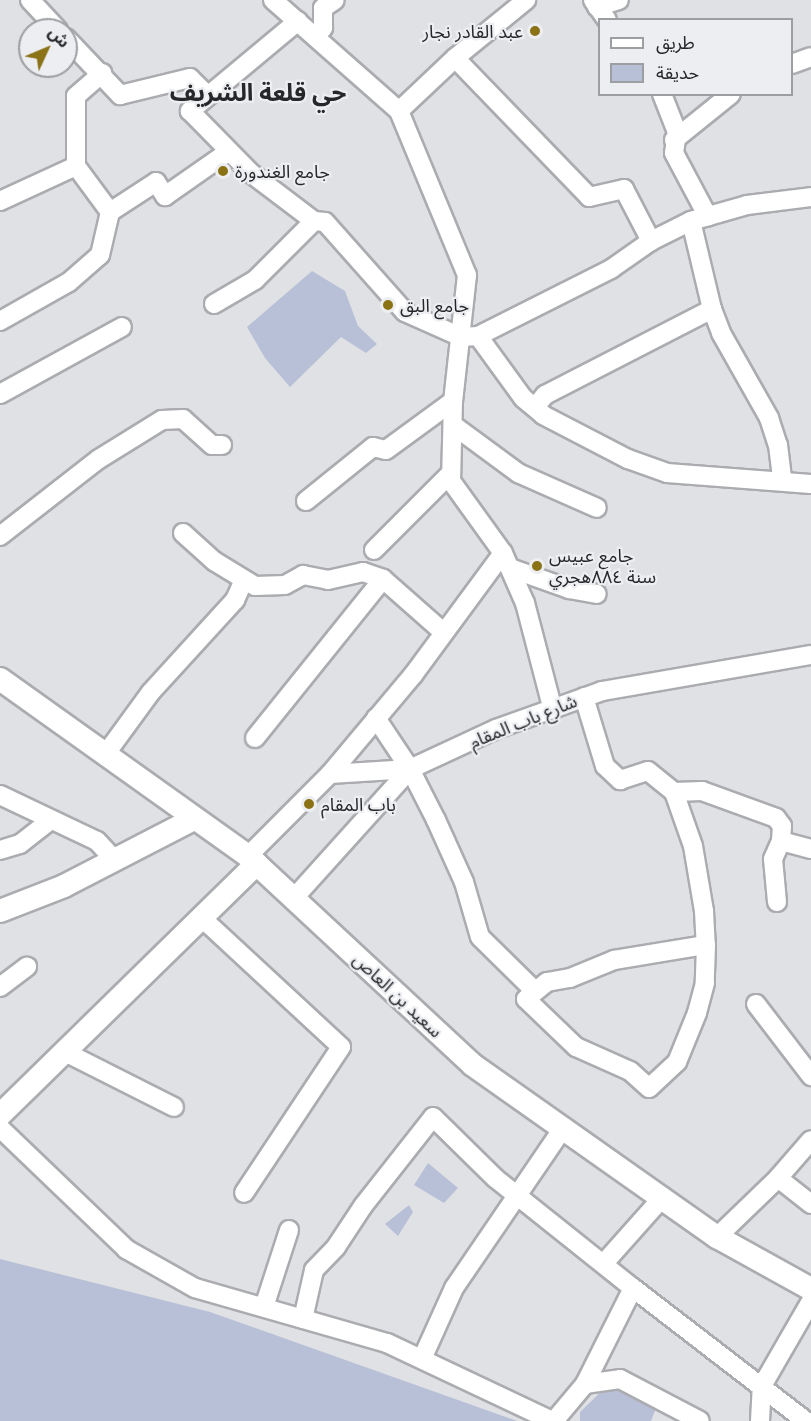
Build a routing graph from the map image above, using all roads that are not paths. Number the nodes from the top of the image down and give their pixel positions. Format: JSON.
{"nodes":[{"id":1,"x":30,"y":0,"type":"edge"},
{"id":2,"x":273,"y":0,"type":"edge"},
{"id":3,"x":335,"y":0,"type":"edge"},
{"id":4,"x":526,"y":0,"type":"edge"},
{"id":5,"x":619,"y":0,"type":"edge"},
{"id":6,"x":599,"y":9,"type":"edge"},
{"id":7,"x":47,"y":18,"type":"edge"},
{"id":8,"x":298,"y":21,"type":"junction"},
{"id":9,"x":316,"y":36,"type":"junction"},
{"id":10,"x":78,"y":50,"type":"edge"},
{"id":11,"x":811,"y":57,"type":"edge"},
{"id":12,"x":455,"y":58,"type":"junction"},
{"id":13,"x":793,"y":64,"type":"edge"},
{"id":14,"x":102,"y":73,"type":"junction"},
{"id":15,"x":208,"y":96,"type":"junction"},
{"id":16,"x":663,"y":96,"type":"edge"},
{"id":17,"x":728,"y":96,"type":"edge"},
{"id":18,"x":399,"y":111,"type":"junction"},
{"id":19,"x":674,"y":140,"type":"junction"},
{"id":20,"x":228,"y":152,"type":"junction"},
{"id":21,"x":76,"y":166,"type":"junction"},
{"id":22,"x":2,"y":193,"type":"edge"},
{"id":23,"x":811,"y":197,"type":"edge"},
{"id":24,"x":110,"y":212,"type":"junction"},
{"id":25,"x":699,"y":219,"type":"junction"},
{"id":26,"x":314,"y":221,"type":"junction"},
{"id":27,"x":651,"y":241,"type":"junction"},
{"id":28,"x":214,"y":304,"type":"dead end"},
{"id":29,"x":712,"y":309,"type":"junction"},
{"id":30,"x":0,"y":321,"type":"edge"},
{"id":31,"x":122,"y":327,"type":"dead end"},
{"id":32,"x":469,"y":337,"type":"junction"},
{"id":33,"x":0,"y":394,"type":"edge"},
{"id":34,"x":453,"y":401,"type":"junction"},
{"id":35,"x":535,"y":407,"type":"junction"},
{"id":36,"x":453,"y":425,"type":"junction"},
{"id":37,"x":222,"y":445,"type":"dead end"},
{"id":38,"x":451,"y":473,"type":"junction"},
{"id":39,"x":782,"y":479,"type":"junction"},
{"id":40,"x":811,"y":484,"type":"edge"},
{"id":41,"x":306,"y":501,"type":"dead end"},
{"id":42,"x":597,"y":508,"type":"dead end"},
{"id":43,"x":183,"y":533,"type":"dead end"},
{"id":44,"x":0,"y":536,"type":"edge"},
{"id":45,"x":374,"y":550,"type":"dead end"},
{"id":46,"x":506,"y":560,"type":"junction"},
{"id":47,"x":383,"y":579,"type":"junction"},
{"id":48,"x":244,"y":580,"type":"junction"},
{"id":49,"x":597,"y":594,"type":"dead end"},
{"id":50,"x":442,"y":631,"type":"junction"},
{"id":51,"x":811,"y":655,"type":"edge"},
{"id":52,"x":0,"y":680,"type":"edge"},
{"id":53,"x":584,"y":697,"type":"junction"},
{"id":54,"x":552,"y":707,"type":"junction"},
{"id":55,"x":376,"y":718,"type":"junction"},
{"id":56,"x":255,"y":738,"type":"dead end"},
{"id":57,"x":105,"y":755,"type":"junction"},
{"id":58,"x":410,"y":770,"type":"junction"},
{"id":59,"x":330,"y":774,"type":"junction"},
{"id":60,"x":674,"y":792,"type":"junction"},
{"id":61,"x":3,"y":800,"type":"edge"},
{"id":62,"x":194,"y":819,"type":"junction"},
{"id":63,"x":51,"y":820,"type":"junction"},
{"id":64,"x":781,"y":841,"type":"junction"},
{"id":65,"x":811,"y":849,"type":"edge"},
{"id":66,"x":0,"y":850,"type":"edge"},
{"id":67,"x":115,"y":860,"type":"junction"},
{"id":68,"x":252,"y":860,"type":"junction"},
{"id":69,"x":294,"y":898,"type":"junction"},
{"id":70,"x":777,"y":902,"type":"dead end"},
{"id":71,"x":0,"y":911,"type":"edge"},
{"id":72,"x":203,"y":919,"type":"junction"},
{"id":73,"x":706,"y":945,"type":"junction"},
{"id":74,"x":27,"y":967,"type":"dead end"},
{"id":75,"x":0,"y":987,"type":"edge"},
{"id":76,"x":535,"y":991,"type":"junction"},
{"id":77,"x":756,"y":1004,"type":"dead end"},
{"id":78,"x":65,"y":1052,"type":"junction"},
{"id":79,"x":811,"y":1076,"type":"edge"},
{"id":80,"x":174,"y":1107,"type":"dead end"},
{"id":81,"x":0,"y":1115,"type":"edge"},
{"id":82,"x":564,"y":1127,"type":"junction"},
{"id":83,"x":0,"y":1128,"type":"edge"},
{"id":84,"x":811,"y":1140,"type":"edge"},
{"id":85,"x":778,"y":1178,"type":"junction"},
{"id":86,"x":244,"y":1193,"type":"dead end"},
{"id":87,"x":518,"y":1194,"type":"junction"},
{"id":88,"x":663,"y":1197,"type":"junction"},
{"id":89,"x":811,"y":1203,"type":"edge"},
{"id":90,"x":289,"y":1230,"type":"dead end"},
{"id":91,"x":717,"y":1237,"type":"junction"},
{"id":92,"x":605,"y":1262,"type":"junction"},
{"id":93,"x":633,"y":1288,"type":"junction"},
{"id":94,"x":811,"y":1289,"type":"edge"},
{"id":95,"x":811,"y":1301,"type":"edge"},
{"id":96,"x":264,"y":1307,"type":"junction"},
{"id":97,"x":303,"y":1318,"type":"junction"},
{"id":98,"x":422,"y":1359,"type":"junction"},
{"id":99,"x":585,"y":1384,"type":"junction"},
{"id":100,"x":762,"y":1386,"type":"junction"},
{"id":101,"x":553,"y":1421,"type":"edge"},
{"id":102,"x":700,"y":1421,"type":"edge"},
{"id":103,"x":760,"y":1421,"type":"edge"},
{"id":104,"x":806,"y":1421,"type":"edge"}],
"edges":[{"from":1,"to":7,"type":"street"},
{"from":2,"to":8,"type":"street"},
{"from":3,"to":9,"type":"street"},
{"from":4,"to":12,"type":"street"},
{"from":5,"to":6,"type":"street"},
{"from":8,"to":9,"type":"street"},
{"from":8,"to":15,"type":"street"},
{"from":9,"to":18,"type":"street"},
{"from":10,"to":14,"type":"street"},
{"from":11,"to":13,"type":"street"},
{"from":12,"to":18,"type":"street"},
{"from":12,"to":27,"type":"street"},
{"from":14,"to":15,"type":"street"},
{"from":14,"to":21,"type":"street"},
{"from":15,"to":20,"type":"street"},
{"from":16,"to":19,"type":"street"},
{"from":17,"to":19,"type":"street"},
{"from":18,"to":32,"type":"street"},
{"from":19,"to":25,"type":"street"},
{"from":20,"to":24,"type":"street"},
{"from":20,"to":26,"type":"street"},
{"from":21,"to":22,"type":"street"},
{"from":21,"to":24,"type":"street"},
{"from":23,"to":25,"type":"street"},
{"from":24,"to":30,"type":"street"},
{"from":25,"to":27,"type":"street"},
{"from":25,"to":29,"type":"street"},
{"from":26,"to":28,"type":"street"},
{"from":26,"to":32,"type":"street"},
{"from":27,"to":32,"type":"street"},
{"from":29,"to":35,"type":"street"},
{"from":29,"to":39,"type":"street"},
{"from":31,"to":33,"type":"street"},
{"from":32,"to":34,"type":"street"},
{"from":32,"to":35,"type":"street"},
{"from":34,"to":36,"type":"street"},
{"from":34,"to":41,"type":"street"},
{"from":35,"to":39,"type":"street"},
{"from":36,"to":38,"type":"street"},
{"from":36,"to":42,"type":"street"},
{"from":37,"to":44,"type":"street"},
{"from":38,"to":45,"type":"street"},
{"from":38,"to":46,"type":"street"},
{"from":39,"to":40,"type":"street"},
{"from":43,"to":48,"type":"street"},
{"from":46,"to":49,"type":"street"},
{"from":46,"to":50,"type":"street"},
{"from":46,"to":54,"type":"street"},
{"from":47,"to":48,"type":"street"},
{"from":47,"to":50,"type":"street"},
{"from":47,"to":56,"type":"street"},
{"from":48,"to":57,"type":"street"},
{"from":50,"to":55,"type":"street"},
{"from":51,"to":53,"type":"street","name":"شارع باب المقام"},
{"from":52,"to":57,"type":"main road","name":"سعيد بن العاص"},
{"from":53,"to":54,"type":"street","name":"شارع باب المقام"},
{"from":53,"to":60,"type":"street"},
{"from":54,"to":58,"type":"street","name":"شارع باب المقام"},
{"from":55,"to":58,"type":"street"},
{"from":55,"to":59,"type":"street"},
{"from":57,"to":62,"type":"main road","name":"سعيد بن العاص"},
{"from":58,"to":59,"type":"street"},
{"from":58,"to":69,"type":"street","name":"شارع باب المقام"},
{"from":58,"to":76,"type":"street"},
{"from":59,"to":68,"type":"street"},
{"from":60,"to":64,"type":"street"},
{"from":60,"to":73,"type":"street"},
{"from":61,"to":63,"type":"street"},
{"from":62,"to":67,"type":"main road"},
{"from":62,"to":68,"type":"main road","name":"سعيد بن العاص"},
{"from":63,"to":66,"type":"street"},
{"from":63,"to":67,"type":"street"},
{"from":64,"to":65,"type":"street"},
{"from":64,"to":70,"type":"street"},
{"from":67,"to":71,"type":"main road"},
{"from":68,"to":69,"type":"main road","name":"سعيد بن العاص"},
{"from":68,"to":72,"type":"main road"},
{"from":69,"to":82,"type":"main road","name":"سعيد بن العاص"},
{"from":72,"to":78,"type":"main road"},
{"from":72,"to":86,"type":"street"},
{"from":73,"to":76,"type":"street"},
{"from":73,"to":76,"type":"street"},
{"from":74,"to":75,"type":"street"},
{"from":77,"to":79,"type":"street"},
{"from":78,"to":80,"type":"street"},
{"from":78,"to":81,"type":"main road"},
{"from":82,"to":87,"type":"street"},
{"from":82,"to":88,"type":"main road","name":"سعيد بن العاص"},
{"from":83,"to":96,"type":"street"},
{"from":84,"to":85,"type":"street"},
{"from":85,"to":89,"type":"street"},
{"from":85,"to":91,"type":"street"},
{"from":87,"to":92,"type":"street"},
{"from":87,"to":97,"type":"street"},
{"from":87,"to":98,"type":"street"},
{"from":88,"to":91,"type":"main road","name":"سعيد بن العاص"},
{"from":88,"to":92,"type":"street"},
{"from":90,"to":96,"type":"street"},
{"from":91,"to":94,"type":"main road","name":"سعيد بن العاص"},
{"from":92,"to":93,"type":"street"},
{"from":93,"to":99,"type":"street"},
{"from":93,"to":100,"type":"street"},
{"from":95,"to":100,"type":"street"},
{"from":96,"to":97,"type":"street"},
{"from":97,"to":98,"type":"street"},
{"from":98,"to":101,"type":"street"},
{"from":99,"to":101,"type":"street"},
{"from":99,"to":102,"type":"street"},
{"from":100,"to":103,"type":"street"},
{"from":100,"to":104,"type":"street"}]}
